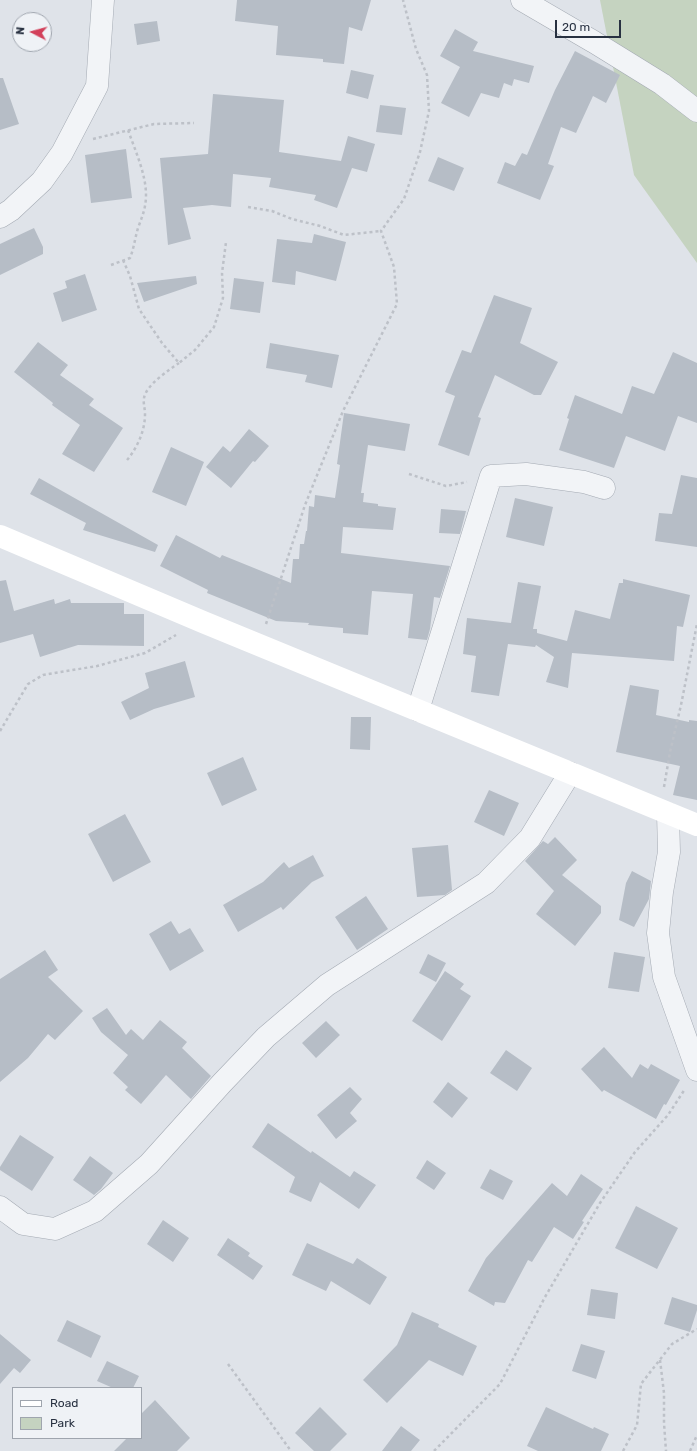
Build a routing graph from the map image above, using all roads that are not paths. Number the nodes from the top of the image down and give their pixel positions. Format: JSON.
{"nodes":[{"id":1,"x":103,"y":0,"type":"edge"},
{"id":2,"x":522,"y":0,"type":"edge"},
{"id":3,"x":697,"y":111,"type":"edge"},
{"id":4,"x":0,"y":217,"type":"edge"},
{"id":5,"x":604,"y":488,"type":"dead end"},
{"id":6,"x":0,"y":536,"type":"edge"},
{"id":7,"x":418,"y":710,"type":"junction"},
{"id":8,"x":570,"y":773,"type":"junction"},
{"id":9,"x":668,"y":814,"type":"junction"},
{"id":10,"x":697,"y":825,"type":"edge"},
{"id":11,"x":693,"y":1077,"type":"edge"},
{"id":12,"x":0,"y":1207,"type":"edge"}],
"edges":[{"from":1,"to":4,"type":"street"},
{"from":2,"to":3,"type":"street"},
{"from":5,"to":7,"type":"street"},
{"from":6,"to":7,"type":"street"},
{"from":7,"to":8,"type":"street"},
{"from":8,"to":9,"type":"street"},
{"from":8,"to":12,"type":"street"},
{"from":9,"to":10,"type":"street"},
{"from":9,"to":11,"type":"street"}]}
